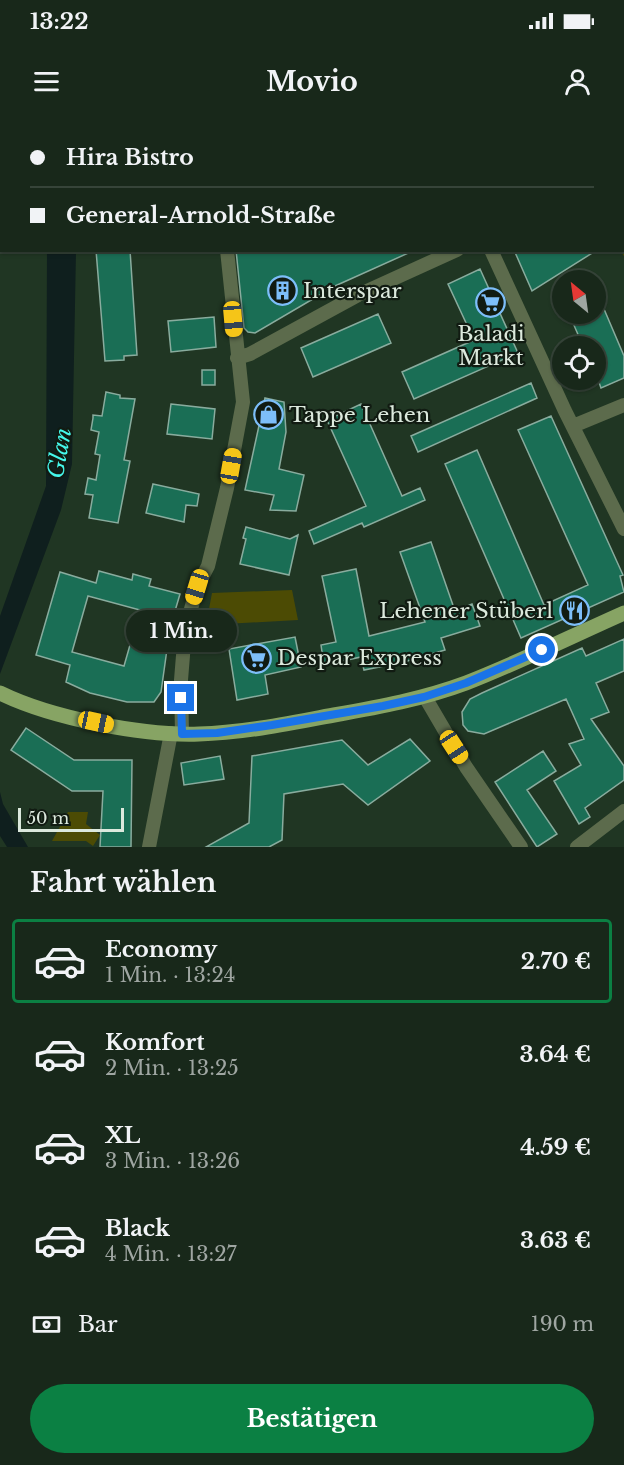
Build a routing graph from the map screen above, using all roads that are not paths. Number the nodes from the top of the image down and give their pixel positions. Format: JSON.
{"nodes":[{"id":1,"x":227,"y":252,"type":"edge"},
{"id":2,"x":453,"y":252,"type":"edge"},
{"id":3,"x":492,"y":252,"type":"edge"},
{"id":4,"x":237,"y":358,"type":"junction"},
{"id":5,"x":624,"y":405,"type":"edge"},
{"id":6,"x":573,"y":426,"type":"junction"},
{"id":7,"x":624,"y":529,"type":"edge"},
{"id":8,"x":624,"y":613,"type":"edge"},
{"id":9,"x":3,"y":694,"type":"edge"},
{"id":10,"x":424,"y":697,"type":"junction"},
{"id":11,"x":176,"y":733,"type":"junction"},
{"id":12,"x":624,"y":811,"type":"edge"},
{"id":13,"x":148,"y":847,"type":"edge"},
{"id":14,"x":521,"y":847,"type":"edge"},
{"id":15,"x":577,"y":847,"type":"edge"}],
"edges":[{"from":1,"to":4,"type":"street"},
{"from":2,"to":4,"type":"street"},
{"from":3,"to":6,"type":"street"},
{"from":4,"to":11,"type":"street"},
{"from":5,"to":6,"type":"street"},
{"from":6,"to":7,"type":"street"},
{"from":8,"to":10,"type":"main road"},
{"from":9,"to":11,"type":"main road"},
{"from":10,"to":11,"type":"main road"},
{"from":10,"to":14,"type":"street"},
{"from":11,"to":13,"type":"street"},
{"from":12,"to":15,"type":"street"}]}
